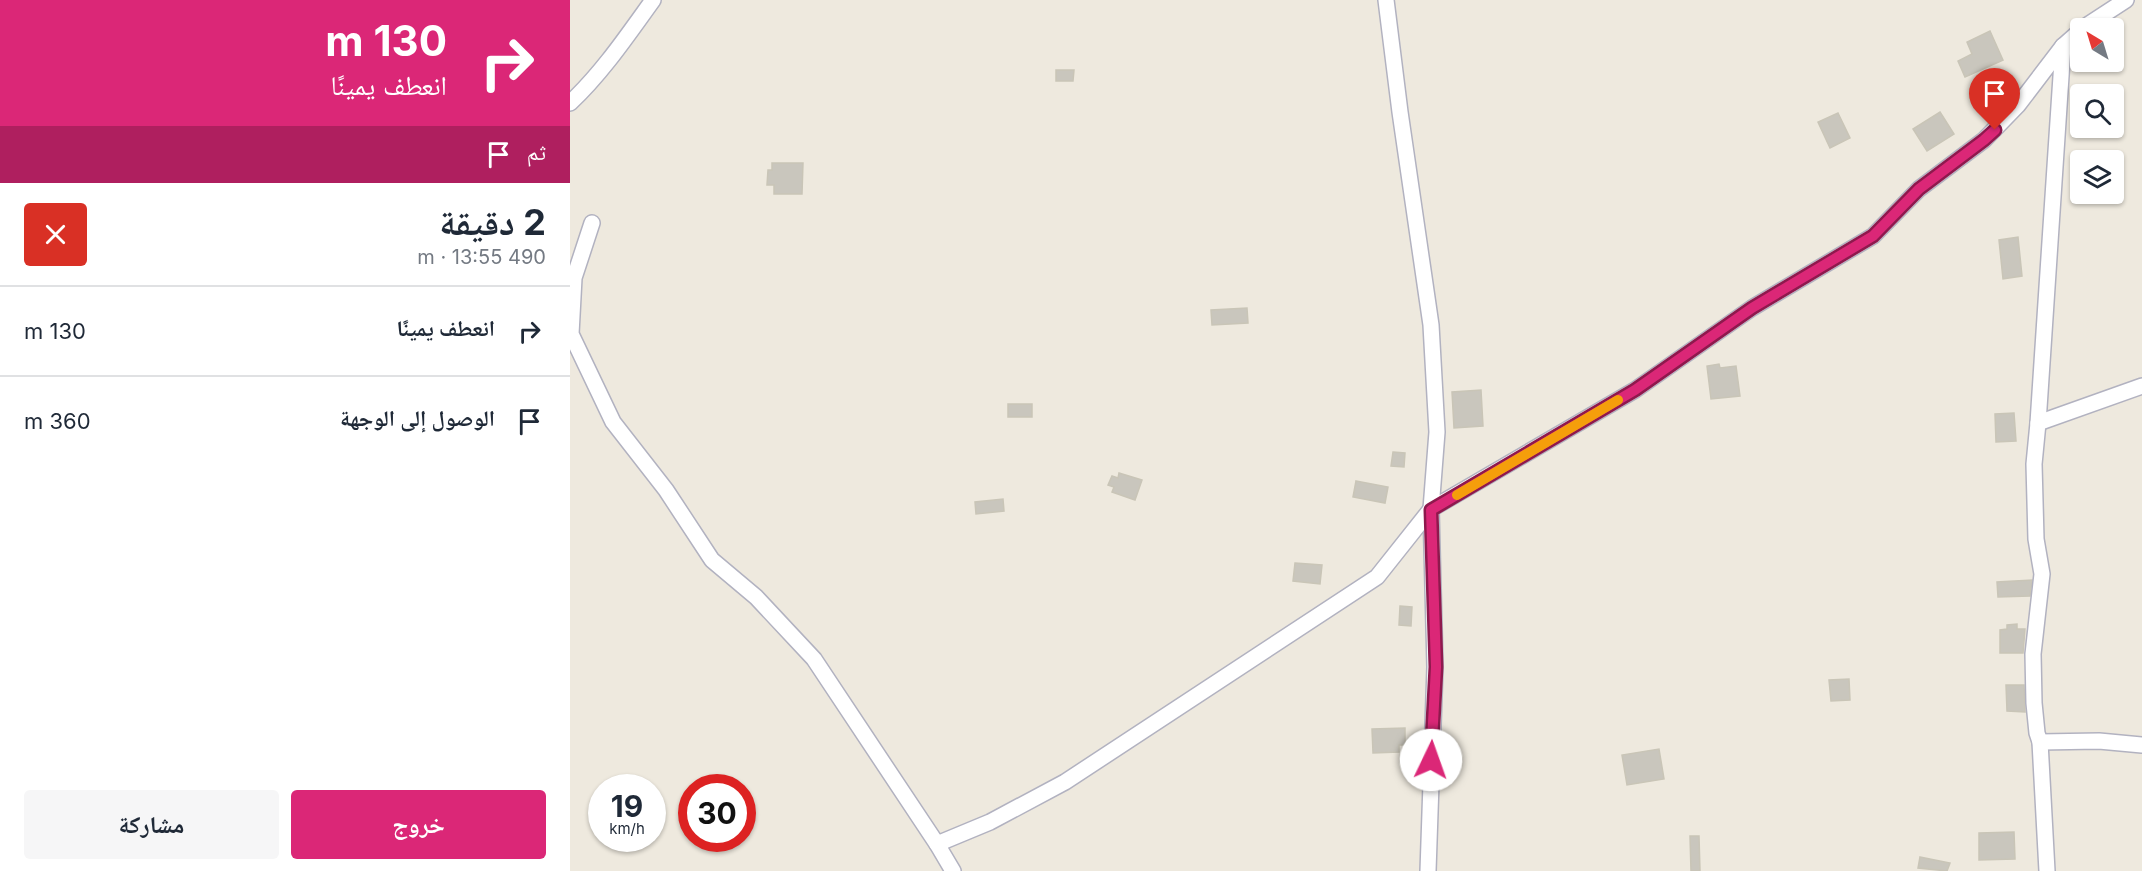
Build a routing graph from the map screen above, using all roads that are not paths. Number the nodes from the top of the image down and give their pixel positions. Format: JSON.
{"nodes":[{"id":1,"x":653,"y":0,"type":"edge"},
{"id":2,"x":1386,"y":0,"type":"edge"},
{"id":3,"x":2126,"y":0,"type":"edge"},
{"id":4,"x":2100,"y":18,"type":"edge"},
{"id":5,"x":2070,"y":40,"type":"edge"},
{"id":6,"x":2063,"y":46,"type":"junction"},
{"id":7,"x":570,"y":103,"type":"edge"},
{"id":8,"x":592,"y":223,"type":"dead end"},
{"id":9,"x":2142,"y":386,"type":"edge"},
{"id":10,"x":2038,"y":423,"type":"junction"},
{"id":11,"x":1431,"y":510,"type":"junction"},
{"id":12,"x":2040,"y":742,"type":"junction"},
{"id":13,"x":2142,"y":745,"type":"edge"},
{"id":14,"x":937,"y":844,"type":"junction"},
{"id":15,"x":953,"y":871,"type":"edge"},
{"id":16,"x":1428,"y":871,"type":"edge"},
{"id":17,"x":2047,"y":871,"type":"edge"}],
"edges":[{"from":1,"to":7,"type":"street"},
{"from":2,"to":11,"type":"street"},
{"from":3,"to":4,"type":"street"},
{"from":5,"to":6,"type":"street"},
{"from":6,"to":10,"type":"street"},
{"from":6,"to":11,"type":"street"},
{"from":8,"to":14,"type":"street"},
{"from":9,"to":10,"type":"street"},
{"from":10,"to":12,"type":"street"},
{"from":11,"to":14,"type":"street"},
{"from":11,"to":16,"type":"street"},
{"from":12,"to":13,"type":"street"},
{"from":12,"to":17,"type":"street"},
{"from":14,"to":15,"type":"street"}]}
